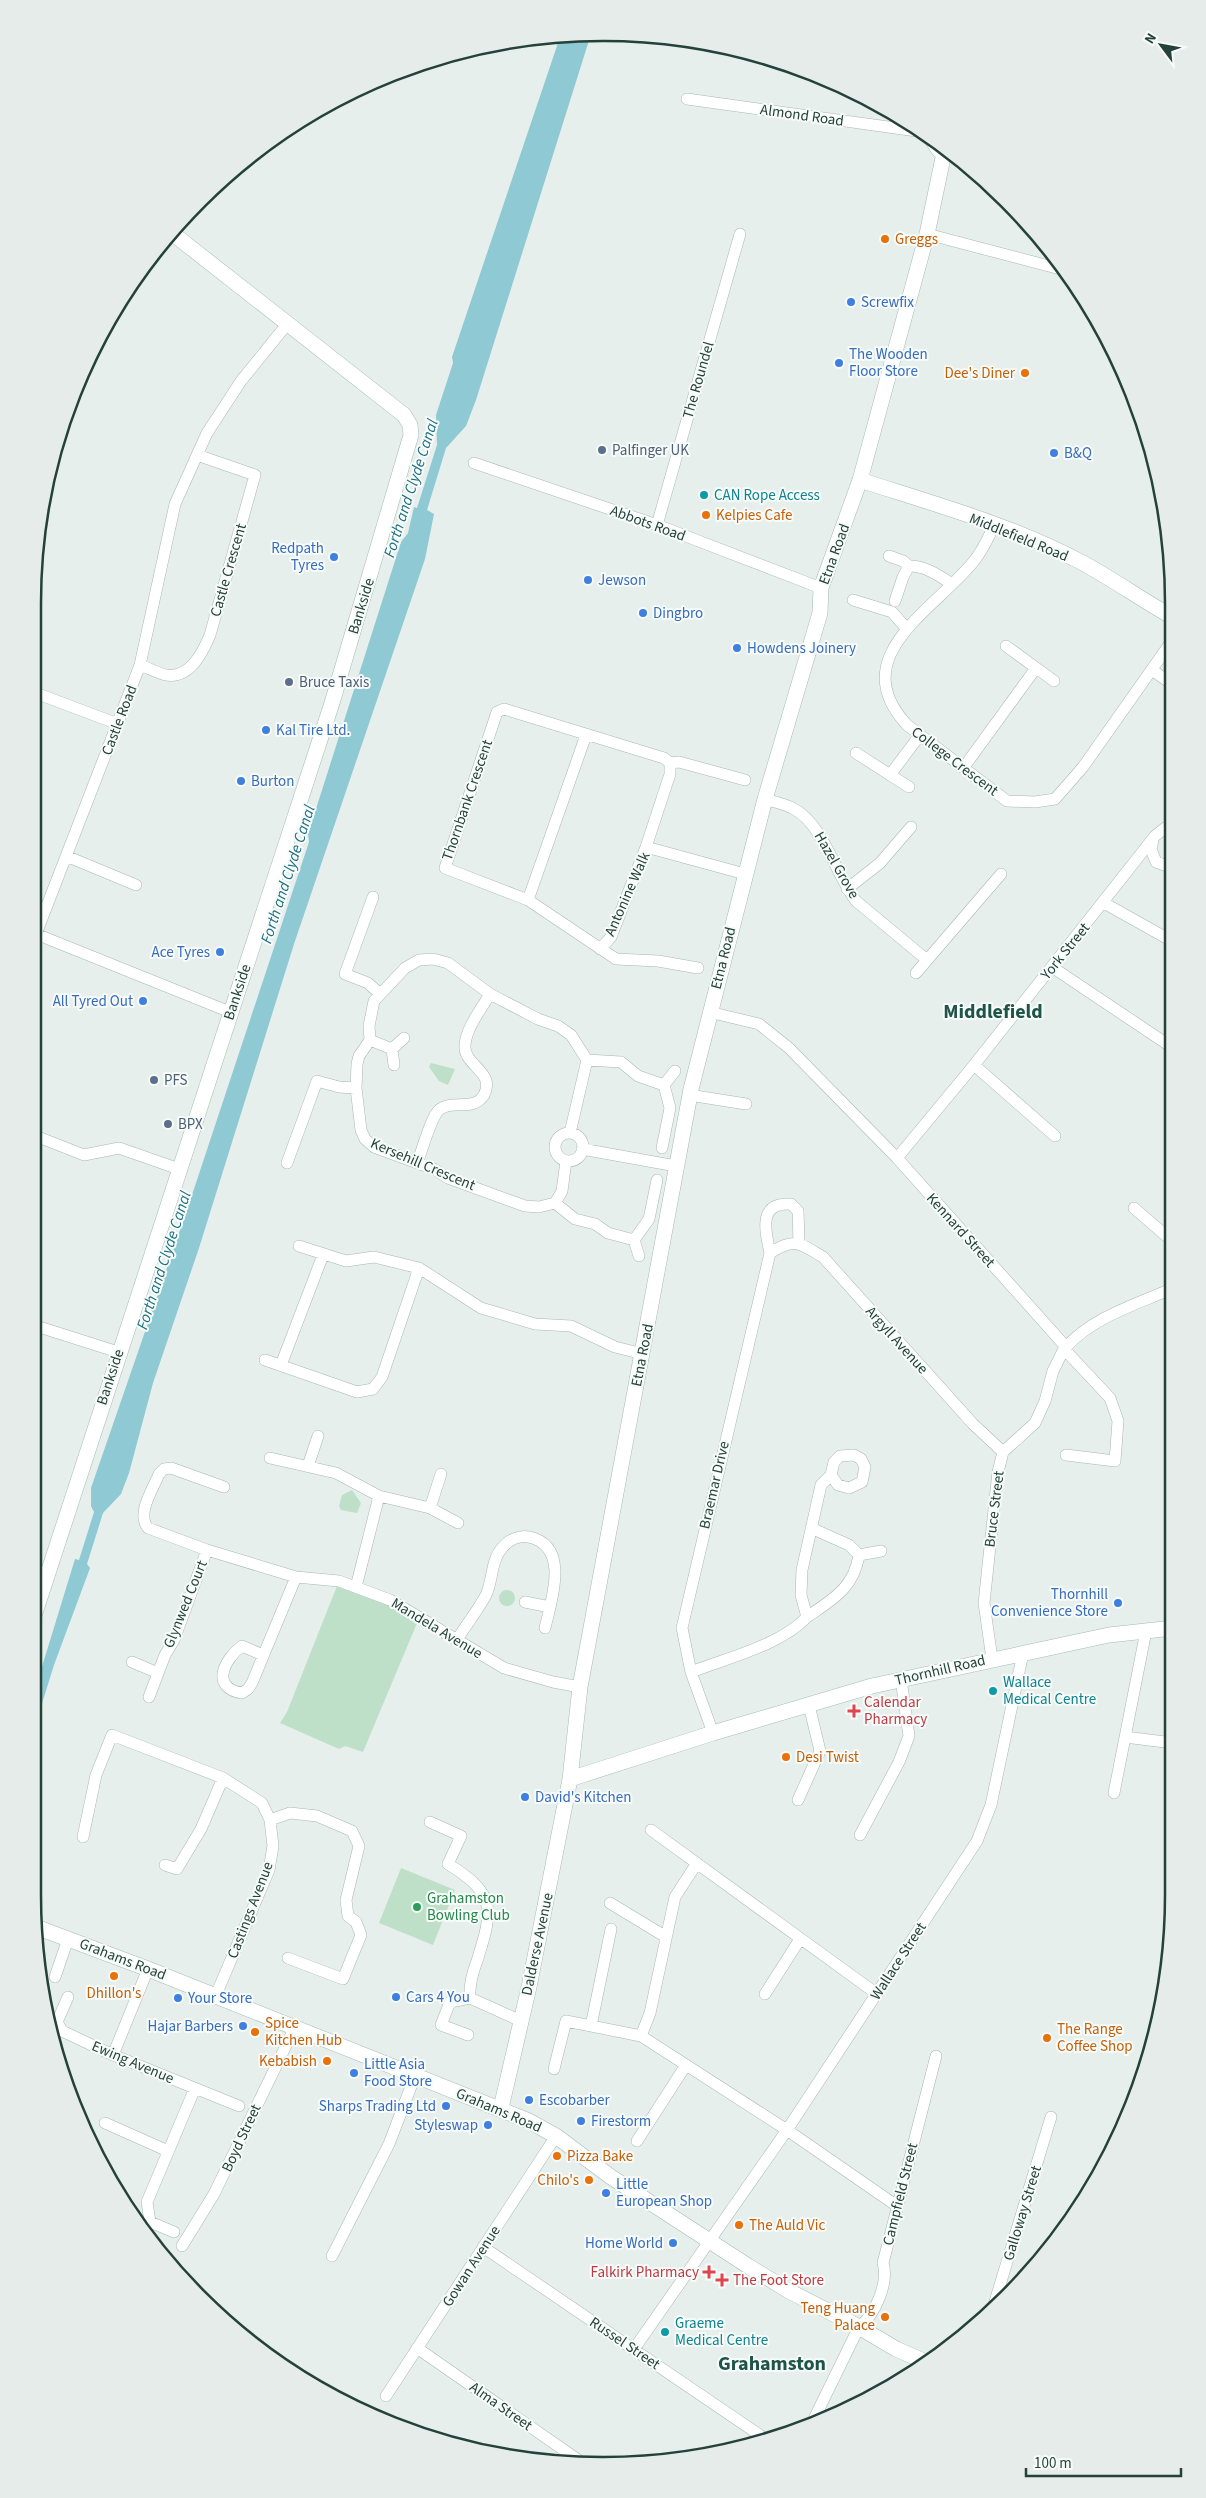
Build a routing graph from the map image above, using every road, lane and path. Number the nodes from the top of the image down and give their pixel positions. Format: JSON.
{"nodes":[{"id":1,"x":687,"y":100,"type":"dead end"},
{"id":2,"x":904,"y":129,"type":"edge"},
{"id":3,"x":948,"y":159,"type":"edge"},
{"id":4,"x":740,"y":234,"type":"dead end"},
{"id":5,"x":926,"y":234,"type":"junction"},
{"id":6,"x":177,"y":237,"type":"edge"},
{"id":7,"x":1053,"y":267,"type":"edge"},
{"id":8,"x":288,"y":323,"type":"junction"},
{"id":9,"x":197,"y":455,"type":"junction"},
{"id":10,"x":474,"y":463,"type":"dead end"},
{"id":11,"x":860,"y":480,"type":"junction"},
{"id":12,"x":995,"y":524,"type":"junction"},
{"id":13,"x":657,"y":525,"type":"junction"},
{"id":14,"x":889,"y":556,"type":"dead end"},
{"id":15,"x":909,"y":566,"type":"junction"},
{"id":16,"x":952,"y":584,"type":"junction"},
{"id":17,"x":821,"y":588,"type":"junction"},
{"id":18,"x":853,"y":600,"type":"dead end"},
{"id":19,"x":895,"y":601,"type":"dead end"},
{"id":20,"x":1165,"y":613,"type":"edge"},
{"id":21,"x":907,"y":629,"type":"junction"},
{"id":22,"x":1006,"y":646,"type":"dead end"},
{"id":23,"x":1165,"y":651,"type":"edge"},
{"id":24,"x":140,"y":666,"type":"junction"},
{"id":25,"x":1036,"y":668,"type":"junction"},
{"id":26,"x":1152,"y":670,"type":"junction"},
{"id":27,"x":1165,"y":679,"type":"edge"},
{"id":28,"x":1054,"y":681,"type":"dead end"},
{"id":29,"x":41,"y":695,"type":"edge"},
{"id":30,"x":118,"y":724,"type":"junction"},
{"id":31,"x":586,"y":735,"type":"junction"},
{"id":32,"x":920,"y":735,"type":"junction"},
{"id":33,"x":856,"y":753,"type":"dead end"},
{"id":34,"x":670,"y":763,"type":"junction"},
{"id":35,"x":964,"y":767,"type":"junction"},
{"id":36,"x":890,"y":775,"type":"junction"},
{"id":37,"x":745,"y":780,"type":"dead end"},
{"id":38,"x":909,"y":788,"type":"dead end"},
{"id":39,"x":765,"y":799,"type":"junction"},
{"id":40,"x":911,"y":827,"type":"dead end"},
{"id":41,"x":1165,"y":828,"type":"edge"},
{"id":42,"x":1155,"y":836,"type":"junction"},
{"id":43,"x":646,"y":847,"type":"junction"},
{"id":44,"x":66,"y":856,"type":"junction"},
{"id":45,"x":1165,"y":865,"type":"edge"},
{"id":46,"x":745,"y":874,"type":"junction"},
{"id":47,"x":1001,"y":874,"type":"dead end"},
{"id":48,"x":136,"y":885,"type":"dead end"},
{"id":49,"x":847,"y":889,"type":"junction"},
{"id":50,"x":373,"y":897,"type":"dead end"},
{"id":51,"x":528,"y":900,"type":"junction"},
{"id":52,"x":1104,"y":903,"type":"junction"},
{"id":53,"x":41,"y":921,"type":"edge"},
{"id":54,"x":41,"y":936,"type":"edge"},
{"id":55,"x":1165,"y":937,"type":"edge"},
{"id":56,"x":600,"y":949,"type":"junction"},
{"id":57,"x":927,"y":960,"type":"junction"},
{"id":58,"x":1052,"y":967,"type":"junction"},
{"id":59,"x":698,"y":968,"type":"dead end"},
{"id":60,"x":916,"y":973,"type":"dead end"},
{"id":61,"x":380,"y":994,"type":"junction"},
{"id":62,"x":490,"y":994,"type":"junction"},
{"id":63,"x":230,"y":1012,"type":"junction"},
{"id":64,"x":709,"y":1012,"type":"junction"},
{"id":65,"x":404,"y":1038,"type":"dead end"},
{"id":66,"x":370,"y":1040,"type":"junction"},
{"id":67,"x":1165,"y":1043,"type":"edge"},
{"id":68,"x":392,"y":1049,"type":"junction"},
{"id":69,"x":586,"y":1060,"type":"junction"},
{"id":70,"x":394,"y":1065,"type":"dead end"},
{"id":71,"x":974,"y":1066,"type":"junction"},
{"id":72,"x":675,"y":1071,"type":"dead end"},
{"id":73,"x":664,"y":1085,"type":"junction"},
{"id":74,"x":356,"y":1088,"type":"junction"},
{"id":75,"x":690,"y":1095,"type":"junction"},
{"id":76,"x":746,"y":1104,"type":"dead end"},
{"id":77,"x":570,"y":1133,"type":"junction"},
{"id":78,"x":1055,"y":1136,"type":"dead end"},
{"id":79,"x":41,"y":1139,"type":"edge"},
{"id":80,"x":662,"y":1148,"type":"dead end"},
{"id":81,"x":582,"y":1150,"type":"junction"},
{"id":82,"x":897,"y":1158,"type":"junction"},
{"id":83,"x":566,"y":1160,"type":"junction"},
{"id":84,"x":287,"y":1163,"type":"dead end"},
{"id":85,"x":417,"y":1163,"type":"junction"},
{"id":86,"x":676,"y":1166,"type":"junction"},
{"id":87,"x":179,"y":1169,"type":"junction"},
{"id":88,"x":656,"y":1180,"type":"dead end"},
{"id":89,"x":555,"y":1203,"type":"junction"},
{"id":90,"x":1134,"y":1208,"type":"dead end"},
{"id":91,"x":1165,"y":1235,"type":"edge"},
{"id":92,"x":634,"y":1240,"type":"junction"},
{"id":93,"x":799,"y":1242,"type":"junction"},
{"id":94,"x":299,"y":1246,"type":"dead end"},
{"id":95,"x":770,"y":1253,"type":"junction"},
{"id":96,"x":323,"y":1254,"type":"junction"},
{"id":97,"x":639,"y":1256,"type":"dead end"},
{"id":98,"x":419,"y":1268,"type":"junction"},
{"id":99,"x":1165,"y":1292,"type":"edge"},
{"id":100,"x":41,"y":1328,"type":"edge"},
{"id":101,"x":1065,"y":1348,"type":"junction"},
{"id":102,"x":118,"y":1352,"type":"junction"},
{"id":103,"x":643,"y":1354,"type":"junction"},
{"id":104,"x":264,"y":1360,"type":"dead end"},
{"id":105,"x":281,"y":1365,"type":"junction"},
{"id":106,"x":318,"y":1436,"type":"dead end"},
{"id":107,"x":1003,"y":1452,"type":"junction"},
{"id":108,"x":1066,"y":1455,"type":"dead end"},
{"id":109,"x":270,"y":1458,"type":"dead end"},
{"id":110,"x":308,"y":1466,"type":"junction"},
{"id":111,"x":441,"y":1474,"type":"dead end"},
{"id":112,"x":832,"y":1475,"type":"dead end"},
{"id":113,"x":224,"y":1487,"type":"dead end"},
{"id":114,"x":379,"y":1496,"type":"junction"},
{"id":115,"x":430,"y":1508,"type":"junction"},
{"id":116,"x":458,"y":1523,"type":"dead end"},
{"id":117,"x":811,"y":1528,"type":"junction"},
{"id":118,"x":207,"y":1550,"type":"junction"},
{"id":119,"x":881,"y":1551,"type":"dead end"},
{"id":120,"x":859,"y":1555,"type":"junction"},
{"id":121,"x":296,"y":1577,"type":"junction"},
{"id":122,"x":356,"y":1587,"type":"junction"},
{"id":123,"x":41,"y":1597,"type":"edge"},
{"id":124,"x":525,"y":1602,"type":"dead end"},
{"id":125,"x":550,"y":1607,"type":"junction"},
{"id":126,"x":807,"y":1617,"type":"junction"},
{"id":127,"x":545,"y":1628,"type":"dead end"},
{"id":128,"x":1165,"y":1629,"type":"edge"},
{"id":129,"x":1146,"y":1631,"type":"junction"},
{"id":130,"x":457,"y":1640,"type":"junction"},
{"id":131,"x":1023,"y":1653,"type":"junction"},
{"id":132,"x":263,"y":1655,"type":"dead end"},
{"id":133,"x":992,"y":1659,"type":"junction"},
{"id":134,"x":132,"y":1662,"type":"dead end"},
{"id":135,"x":691,"y":1672,"type":"junction"},
{"id":136,"x":158,"y":1673,"type":"junction"},
{"id":137,"x":901,"y":1679,"type":"junction"},
{"id":138,"x":580,"y":1687,"type":"junction"},
{"id":139,"x":148,"y":1696,"type":"dead end"},
{"id":140,"x":809,"y":1705,"type":"junction"},
{"id":141,"x":713,"y":1733,"type":"junction"},
{"id":142,"x":1125,"y":1737,"type":"junction"},
{"id":143,"x":1165,"y":1742,"type":"edge"},
{"id":144,"x":222,"y":1778,"type":"junction"},
{"id":145,"x":570,"y":1779,"type":"junction"},
{"id":146,"x":1114,"y":1792,"type":"dead end"},
{"id":147,"x":798,"y":1800,"type":"dead end"},
{"id":148,"x":270,"y":1820,"type":"junction"},
{"id":149,"x":430,"y":1822,"type":"dead end"},
{"id":150,"x":651,"y":1830,"type":"dead end"},
{"id":151,"x":860,"y":1835,"type":"dead end"},
{"id":152,"x":82,"y":1837,"type":"dead end"},
{"id":153,"x":697,"y":1863,"type":"junction"},
{"id":154,"x":165,"y":1864,"type":"dead end"},
{"id":155,"x":610,"y":1903,"type":"dead end"},
{"id":156,"x":42,"y":1929,"type":"edge"},
{"id":157,"x":611,"y":1929,"type":"dead end"},
{"id":158,"x":666,"y":1937,"type":"junction"},
{"id":159,"x":68,"y":1939,"type":"junction"},
{"id":160,"x":800,"y":1940,"type":"junction"},
{"id":161,"x":288,"y":1958,"type":"dead end"},
{"id":162,"x":148,"y":1969,"type":"junction"},
{"id":163,"x":55,"y":1977,"type":"dead end"},
{"id":164,"x":765,"y":1994,"type":"dead end"},
{"id":165,"x":877,"y":1994,"type":"junction"},
{"id":166,"x":216,"y":1996,"type":"junction"},
{"id":167,"x":68,"y":1997,"type":"dead end"},
{"id":168,"x":470,"y":1998,"type":"junction"},
{"id":169,"x":521,"y":2021,"type":"junction"},
{"id":170,"x":591,"y":2026,"type":"junction"},
{"id":171,"x":295,"y":2027,"type":"junction"},
{"id":172,"x":468,"y":2036,"type":"dead end"},
{"id":173,"x":641,"y":2036,"type":"junction"},
{"id":174,"x":113,"y":2055,"type":"junction"},
{"id":175,"x":936,"y":2056,"type":"dead end"},
{"id":176,"x":686,"y":2065,"type":"junction"},
{"id":177,"x":554,"y":2069,"type":"dead end"},
{"id":178,"x":415,"y":2076,"type":"junction"},
{"id":179,"x":195,"y":2088,"type":"junction"},
{"id":180,"x":239,"y":2106,"type":"dead end"},
{"id":181,"x":501,"y":2108,"type":"junction"},
{"id":182,"x":1051,"y":2117,"type":"dead end"},
{"id":183,"x":105,"y":2123,"type":"dead end"},
{"id":184,"x":786,"y":2130,"type":"junction"},
{"id":185,"x":556,"y":2136,"type":"junction"},
{"id":186,"x":637,"y":2141,"type":"dead end"},
{"id":187,"x":168,"y":2150,"type":"junction"},
{"id":188,"x":897,"y":2206,"type":"junction"},
{"id":189,"x":174,"y":2232,"type":"dead end"},
{"id":190,"x":708,"y":2240,"type":"junction"},
{"id":191,"x":182,"y":2246,"type":"dead end"},
{"id":192,"x":483,"y":2247,"type":"junction"},
{"id":193,"x":332,"y":2256,"type":"dead end"},
{"id":194,"x":997,"y":2295,"type":"edge"},
{"id":195,"x":859,"y":2327,"type":"junction"},
{"id":196,"x":417,"y":2348,"type":"junction"},
{"id":197,"x":634,"y":2349,"type":"junction"},
{"id":198,"x":919,"y":2359,"type":"edge"},
{"id":199,"x":386,"y":2396,"type":"dead end"},
{"id":200,"x":816,"y":2415,"type":"edge"},
{"id":201,"x":759,"y":2435,"type":"edge"},
{"id":202,"x":573,"y":2456,"type":"edge"}],
"edges":[{"from":1,"to":2,"type":"street","name":"Almond Road"},
{"from":3,"to":5,"type":"street","name":"Etna Road"},
{"from":4,"to":13,"type":"street","name":"The Roundel"},
{"from":5,"to":7,"type":"street"},
{"from":5,"to":11,"type":"street","name":"Etna Road"},
{"from":6,"to":8,"type":"street","name":"Bankside"},
{"from":8,"to":9,"type":"street","name":"Castle Road"},
{"from":8,"to":63,"type":"street","name":"Bankside"},
{"from":9,"to":24,"type":"street","name":"Castle Road"},
{"from":9,"to":24,"type":"street","name":"Castle Crescent"},
{"from":10,"to":13,"type":"street","name":"Abbots Road"},
{"from":11,"to":12,"type":"street","name":"Middlefield Road"},
{"from":11,"to":17,"type":"street","name":"Etna Road"},
{"from":12,"to":16,"type":"street","name":"College Crescent"},
{"from":12,"to":20,"type":"street","name":"Middlefield Road"},
{"from":13,"to":17,"type":"street","name":"Abbots Road"},
{"from":14,"to":15,"type":"street"},
{"from":15,"to":16,"type":"street"},
{"from":15,"to":19,"type":"street"},
{"from":16,"to":21,"type":"street","name":"College Crescent"},
{"from":17,"to":39,"type":"street","name":"Etna Road"},
{"from":18,"to":21,"type":"street"},
{"from":21,"to":32,"type":"street","name":"College Crescent"},
{"from":22,"to":25,"type":"street"},
{"from":23,"to":26,"type":"street","name":"College Crescent"},
{"from":24,"to":30,"type":"street","name":"Castle Road"},
{"from":25,"to":28,"type":"street"},
{"from":25,"to":35,"type":"street"},
{"from":26,"to":27,"type":"street"},
{"from":26,"to":35,"type":"street","name":"College Crescent"},
{"from":29,"to":30,"type":"street"},
{"from":30,"to":44,"type":"street","name":"Castle Road"},
{"from":31,"to":34,"type":"street"},
{"from":31,"to":51,"type":"street"},
{"from":31,"to":51,"type":"street","name":"Thornbank Crescent"},
{"from":32,"to":35,"type":"street","name":"College Crescent"},
{"from":32,"to":36,"type":"street"},
{"from":33,"to":36,"type":"street"},
{"from":34,"to":37,"type":"street"},
{"from":34,"to":43,"type":"street"},
{"from":36,"to":38,"type":"street"},
{"from":39,"to":46,"type":"street","name":"Etna Road"},
{"from":39,"to":49,"type":"street","name":"Hazel Grove"},
{"from":40,"to":49,"type":"street"},
{"from":41,"to":42,"type":"street","name":"York Street"},
{"from":42,"to":45,"type":"street"},
{"from":42,"to":52,"type":"street","name":"York Street"},
{"from":43,"to":46,"type":"street","name":"Antonine Walk"},
{"from":43,"to":56,"type":"street","name":"Antonine Walk"},
{"from":44,"to":48,"type":"street"},
{"from":44,"to":53,"type":"street","name":"Castle Road"},
{"from":46,"to":64,"type":"street","name":"Etna Road"},
{"from":47,"to":57,"type":"street"},
{"from":49,"to":57,"type":"street","name":"Hazel Grove"},
{"from":50,"to":61,"type":"street"},
{"from":51,"to":56,"type":"street"},
{"from":52,"to":55,"type":"street"},
{"from":52,"to":58,"type":"street","name":"York Street"},
{"from":54,"to":63,"type":"street","name":"Castle Road"},
{"from":56,"to":59,"type":"street"},
{"from":57,"to":60,"type":"street"},
{"from":58,"to":67,"type":"street"},
{"from":58,"to":71,"type":"street","name":"York Street"},
{"from":61,"to":62,"type":"street","name":"Kersehill Crescent"},
{"from":61,"to":66,"type":"street","name":"Kersehill Crescent"},
{"from":62,"to":69,"type":"street","name":"Kersehill Crescent"},
{"from":62,"to":85,"type":"street"},
{"from":63,"to":87,"type":"street","name":"Bankside"},
{"from":64,"to":75,"type":"street","name":"Etna Road"},
{"from":64,"to":82,"type":"street","name":"Kennard Street"},
{"from":65,"to":68,"type":"street"},
{"from":66,"to":68,"type":"street"},
{"from":66,"to":74,"type":"street","name":"Kersehill Crescent"},
{"from":68,"to":70,"type":"street"},
{"from":69,"to":73,"type":"street"},
{"from":69,"to":77,"type":"street"},
{"from":71,"to":78,"type":"street"},
{"from":71,"to":82,"type":"street","name":"York Street"},
{"from":72,"to":73,"type":"street"},
{"from":73,"to":80,"type":"street"},
{"from":74,"to":84,"type":"street"},
{"from":74,"to":85,"type":"street","name":"Kersehill Crescent"},
{"from":75,"to":76,"type":"street"},
{"from":75,"to":86,"type":"street","name":"Etna Road"},
{"from":77,"to":81,"type":"street"},
{"from":77,"to":83,"type":"street"},
{"from":79,"to":87,"type":"street"},
{"from":81,"to":83,"type":"street"},
{"from":81,"to":86,"type":"street"},
{"from":82,"to":101,"type":"street","name":"Kennard Street"},
{"from":83,"to":89,"type":"street"},
{"from":85,"to":89,"type":"street","name":"Kersehill Crescent"},
{"from":86,"to":103,"type":"street","name":"Etna Road"},
{"from":87,"to":102,"type":"street","name":"Bankside"},
{"from":88,"to":92,"type":"street"},
{"from":89,"to":92,"type":"street"},
{"from":90,"to":91,"type":"street"},
{"from":92,"to":97,"type":"street"},
{"from":93,"to":95,"type":"street"},
{"from":93,"to":95,"type":"street"},
{"from":93,"to":107,"type":"street","name":"Argyll Avenue"},
{"from":94,"to":96,"type":"street"},
{"from":95,"to":135,"type":"street","name":"Braemar Drive"},
{"from":96,"to":98,"type":"street"},
{"from":96,"to":105,"type":"street"},
{"from":98,"to":103,"type":"street"},
{"from":98,"to":105,"type":"street"},
{"from":99,"to":101,"type":"street","name":"Bruce Street"},
{"from":100,"to":102,"type":"street"},
{"from":101,"to":107,"type":"street","name":"Bruce Street"},
{"from":101,"to":108,"type":"street","name":"Kennard Street"},
{"from":102,"to":123,"type":"street","name":"Bankside"},
{"from":103,"to":138,"type":"street","name":"Etna Road"},
{"from":104,"to":105,"type":"street"},
{"from":106,"to":110,"type":"street"},
{"from":107,"to":133,"type":"street","name":"Bruce Street"},
{"from":109,"to":110,"type":"street"},
{"from":110,"to":114,"type":"street"},
{"from":111,"to":115,"type":"street"},
{"from":112,"to":117,"type":"street"},
{"from":113,"to":118,"type":"street","name":"Glynwed Court"},
{"from":114,"to":115,"type":"street"},
{"from":114,"to":122,"type":"street"},
{"from":115,"to":116,"type":"street"},
{"from":117,"to":120,"type":"street"},
{"from":117,"to":126,"type":"street"},
{"from":118,"to":121,"type":"street","name":"Mandela Avenue"},
{"from":118,"to":136,"type":"street","name":"Glynwed Court"},
{"from":119,"to":120,"type":"street"},
{"from":120,"to":126,"type":"street"},
{"from":121,"to":122,"type":"street","name":"Mandela Avenue"},
{"from":121,"to":132,"type":"street"},
{"from":122,"to":130,"type":"street","name":"Mandela Avenue"},
{"from":124,"to":125,"type":"street"},
{"from":125,"to":127,"type":"street"},
{"from":125,"to":130,"type":"street"},
{"from":126,"to":135,"type":"street"},
{"from":128,"to":129,"type":"street","name":"Thornhill Road"},
{"from":129,"to":131,"type":"street","name":"Thornhill Road"},
{"from":129,"to":142,"type":"street"},
{"from":130,"to":138,"type":"street","name":"Mandela Avenue"},
{"from":131,"to":133,"type":"street","name":"Thornhill Road"},
{"from":131,"to":165,"type":"street","name":"Wallace Street"},
{"from":133,"to":137,"type":"street","name":"Thornhill Road"},
{"from":134,"to":136,"type":"street"},
{"from":135,"to":141,"type":"street","name":"Braemar Drive"},
{"from":136,"to":139,"type":"street","name":"Glynwed Court"},
{"from":137,"to":140,"type":"street","name":"Thornhill Road"},
{"from":137,"to":151,"type":"street"},
{"from":138,"to":145,"type":"street","name":"Etna Road"},
{"from":140,"to":141,"type":"street","name":"Thornhill Road"},
{"from":140,"to":147,"type":"street"},
{"from":141,"to":145,"type":"street","name":"Thornhill Road"},
{"from":142,"to":143,"type":"street"},
{"from":142,"to":146,"type":"street"},
{"from":144,"to":148,"type":"street","name":"Castings Avenue"},
{"from":144,"to":152,"type":"street","name":"Castings Avenue"},
{"from":144,"to":154,"type":"street"},
{"from":145,"to":169,"type":"street","name":"Dalderse Avenue"},
{"from":148,"to":161,"type":"street"},
{"from":148,"to":166,"type":"street","name":"Castings Avenue"},
{"from":149,"to":168,"type":"street"},
{"from":150,"to":153,"type":"street"},
{"from":153,"to":158,"type":"street"},
{"from":153,"to":160,"type":"street"},
{"from":155,"to":158,"type":"street"},
{"from":156,"to":159,"type":"street","name":"Grahams Road"},
{"from":157,"to":170,"type":"street"},
{"from":158,"to":173,"type":"street"},
{"from":159,"to":162,"type":"street","name":"Grahams Road"},
{"from":159,"to":163,"type":"street"},
{"from":160,"to":164,"type":"street"},
{"from":160,"to":165,"type":"street"},
{"from":162,"to":166,"type":"street","name":"Grahams Road"},
{"from":162,"to":174,"type":"street"},
{"from":165,"to":184,"type":"street","name":"Wallace Street"},
{"from":166,"to":171,"type":"street","name":"Grahams Road"},
{"from":167,"to":174,"type":"street","name":"Ewing Avenue"},
{"from":168,"to":169,"type":"street"},
{"from":168,"to":172,"type":"street"},
{"from":169,"to":181,"type":"street","name":"Dalderse Avenue"},
{"from":170,"to":173,"type":"street"},
{"from":170,"to":177,"type":"street"},
{"from":171,"to":178,"type":"street","name":"Grahams Road"},
{"from":171,"to":191,"type":"street","name":"Boyd Street"},
{"from":173,"to":176,"type":"street"},
{"from":174,"to":179,"type":"street","name":"Ewing Avenue"},
{"from":175,"to":188,"type":"street","name":"Campfield Street"},
{"from":176,"to":184,"type":"street"},
{"from":176,"to":186,"type":"street"},
{"from":178,"to":181,"type":"street","name":"Grahams Road"},
{"from":178,"to":193,"type":"street"},
{"from":179,"to":180,"type":"street","name":"Ewing Avenue"},
{"from":179,"to":187,"type":"street"},
{"from":181,"to":185,"type":"street","name":"Grahams Road"},
{"from":182,"to":194,"type":"street","name":"Galloway Street"},
{"from":183,"to":187,"type":"street"},
{"from":184,"to":188,"type":"street"},
{"from":184,"to":190,"type":"street","name":"Wallace Street"},
{"from":185,"to":190,"type":"street","name":"Grahams Road"},
{"from":185,"to":192,"type":"street","name":"Gowan Avenue"},
{"from":187,"to":189,"type":"street"},
{"from":188,"to":195,"type":"street","name":"Campfield Street"},
{"from":190,"to":195,"type":"street","name":"Grahams Road"},
{"from":190,"to":197,"type":"street","name":"Wallace Street"},
{"from":192,"to":196,"type":"street","name":"Gowan Avenue"},
{"from":192,"to":197,"type":"street","name":"Russel Street"},
{"from":195,"to":198,"type":"street","name":"Grahams Road"},
{"from":195,"to":200,"type":"street","name":"Campfield Street"},
{"from":196,"to":199,"type":"street","name":"Gowan Avenue"},
{"from":196,"to":202,"type":"street","name":"Alma Street"},
{"from":197,"to":201,"type":"street","name":"Russel Street"}]}
